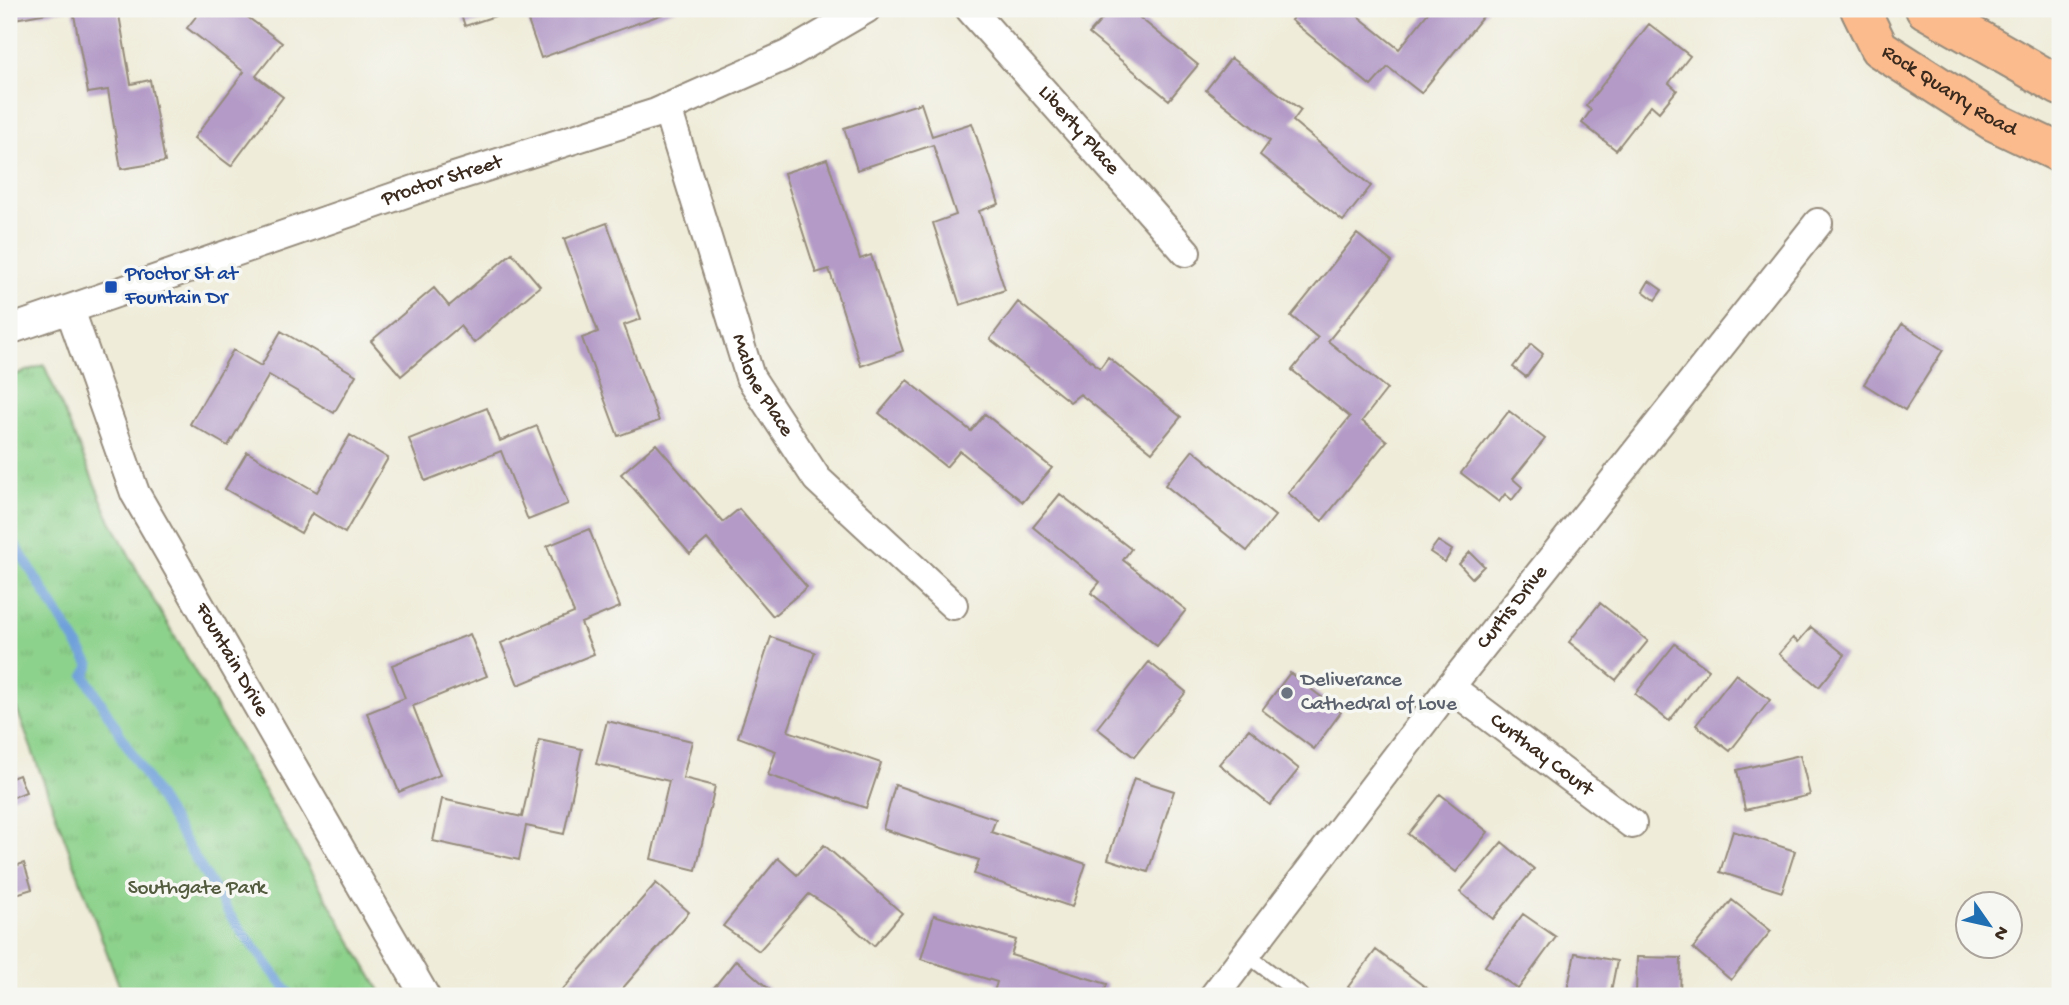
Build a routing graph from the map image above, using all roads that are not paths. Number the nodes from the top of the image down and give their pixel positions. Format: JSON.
{"nodes":[{"id":1,"x":866,"y":9,"type":"edge"},
{"id":2,"x":970,"y":9,"type":"edge"},
{"id":3,"x":1860,"y":9,"type":"edge"},
{"id":4,"x":1925,"y":9,"type":"edge"},
{"id":5,"x":2060,"y":86,"type":"edge"},
{"id":6,"x":667,"y":108,"type":"junction"},
{"id":7,"x":2060,"y":153,"type":"edge"},
{"id":8,"x":1818,"y":223,"type":"dead end"},
{"id":9,"x":1186,"y":253,"type":"dead end"},
{"id":10,"x":70,"y":310,"type":"junction"},
{"id":11,"x":9,"y":330,"type":"edge"},
{"id":12,"x":953,"y":605,"type":"dead end"},
{"id":13,"x":1450,"y":687,"type":"junction"},
{"id":14,"x":1632,"y":824,"type":"dead end"},
{"id":15,"x":1246,"y":954,"type":"junction"},
{"id":16,"x":425,"y":996,"type":"edge"},
{"id":17,"x":1214,"y":996,"type":"edge"},
{"id":18,"x":1302,"y":996,"type":"edge"}],
"edges":[{"from":1,"to":6,"type":"street","name":"Proctor Street"},
{"from":2,"to":9,"type":"street","name":"Liberty Place"},
{"from":3,"to":7,"type":"main road","name":"Rock Quarry Road"},
{"from":4,"to":5,"type":"main road"},
{"from":6,"to":10,"type":"street","name":"Proctor Street"},
{"from":6,"to":12,"type":"street","name":"Malone Place"},
{"from":8,"to":13,"type":"street","name":"Curtis Drive"},
{"from":10,"to":11,"type":"street","name":"Proctor Street"},
{"from":10,"to":16,"type":"street","name":"Fountain Drive"},
{"from":13,"to":14,"type":"street","name":"Curthay Court"},
{"from":13,"to":15,"type":"street","name":"Curtis Drive"},
{"from":15,"to":17,"type":"street","name":"Curtis Drive"},
{"from":15,"to":18,"type":"lane"}]}
